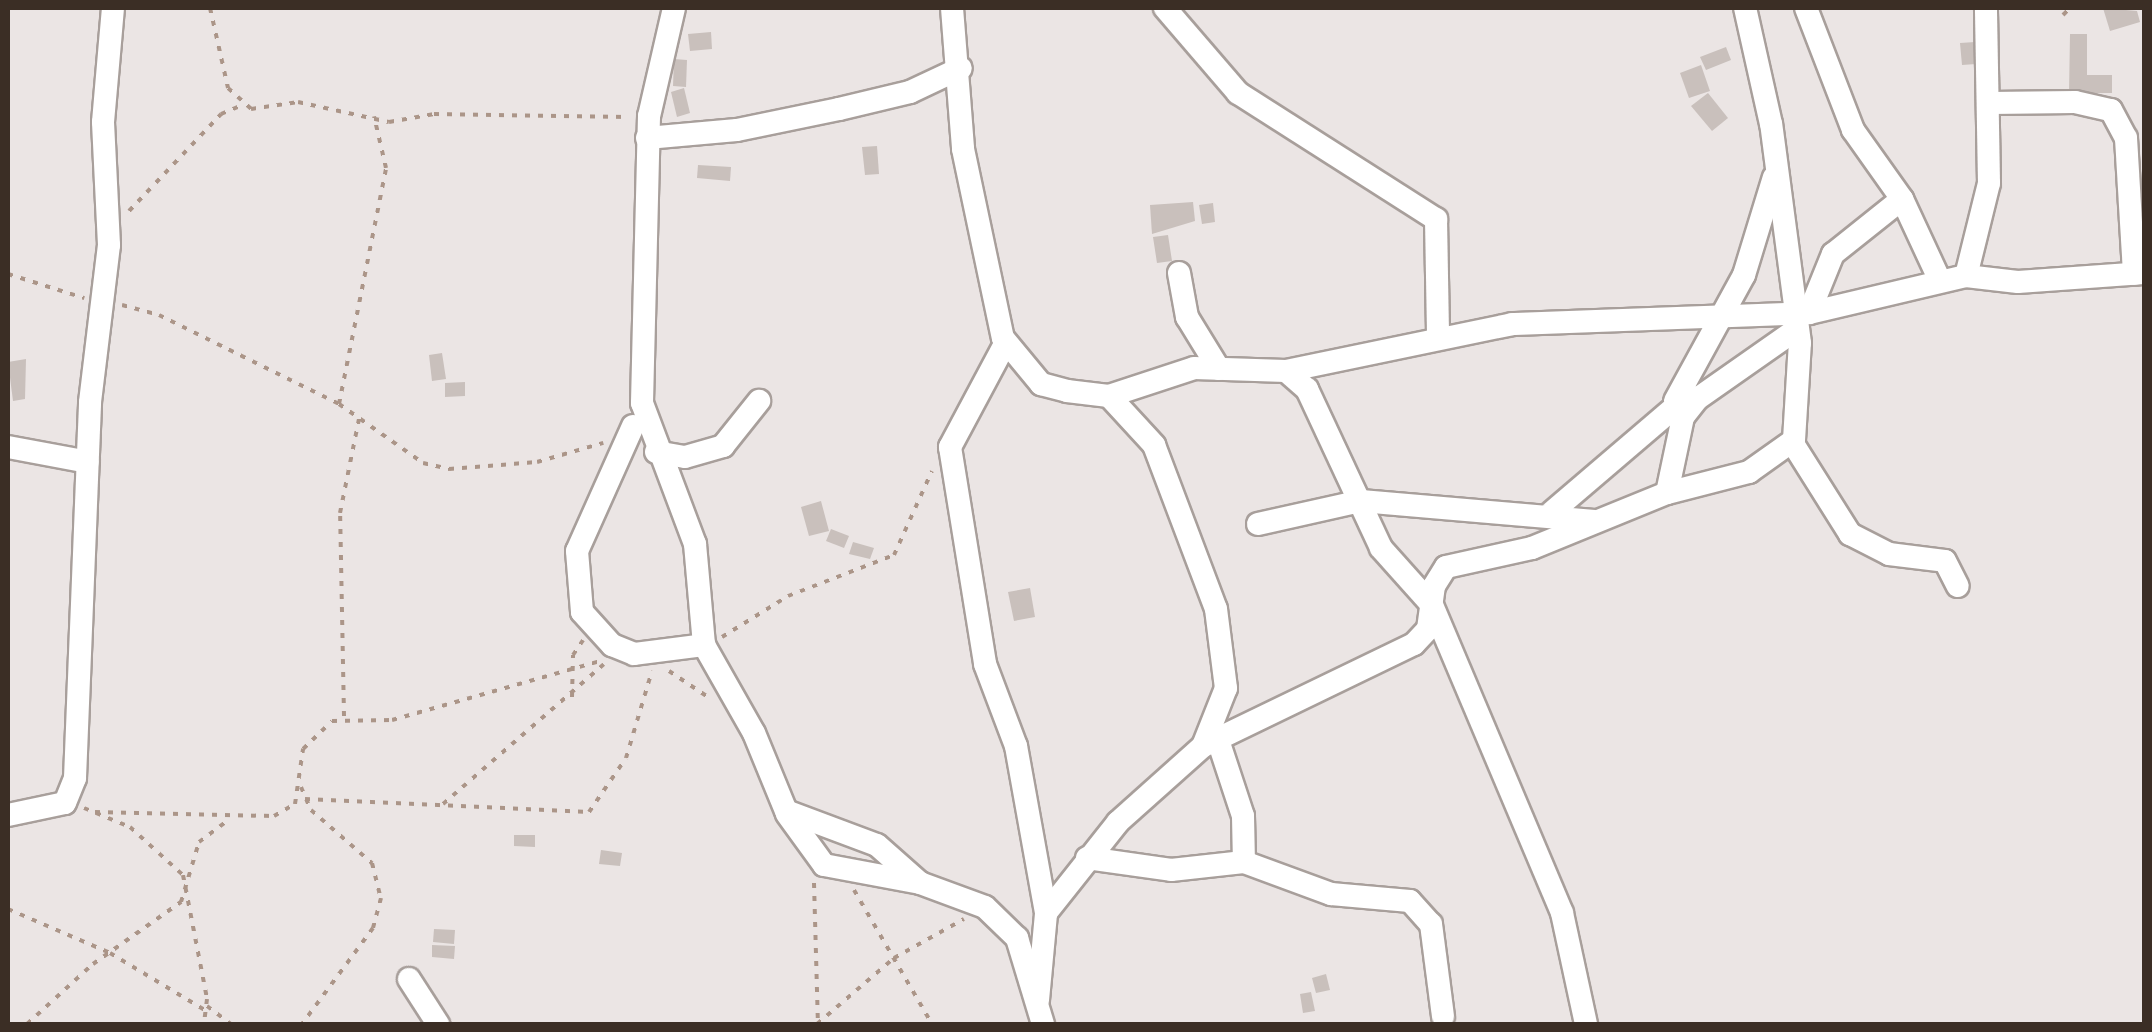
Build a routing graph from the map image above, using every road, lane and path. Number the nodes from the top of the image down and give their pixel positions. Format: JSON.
{"nodes":[{"id":1,"x":112,"y":8,"type":"edge"},
{"id":2,"x":210,"y":8,"type":"edge"},
{"id":3,"x":674,"y":8,"type":"edge"},
{"id":4,"x":952,"y":8,"type":"edge"},
{"id":5,"x":1165,"y":8,"type":"edge"},
{"id":6,"x":1744,"y":8,"type":"edge"},
{"id":7,"x":1806,"y":8,"type":"edge"},
{"id":8,"x":1986,"y":8,"type":"edge"},
{"id":9,"x":2070,"y":8,"type":"edge"},
{"id":10,"x":2063,"y":16,"type":"dead end"},
{"id":11,"x":961,"y":68,"type":"junction"},
{"id":12,"x":1990,"y":103,"type":"junction"},
{"id":13,"x":240,"y":106,"type":"junction"},
{"id":14,"x":373,"y":114,"type":"junction"},
{"id":15,"x":648,"y":127,"type":"junction"},
{"id":16,"x":1776,"y":173,"type":"junction"},
{"id":17,"x":1902,"y":198,"type":"junction"},
{"id":18,"x":109,"y":245,"type":"junction"},
{"id":19,"x":8,"y":274,"type":"edge"},
{"id":20,"x":1178,"y":274,"type":"dead end"},
{"id":21,"x":2139,"y":274,"type":"edge"},
{"id":22,"x":1966,"y":276,"type":"junction"},
{"id":23,"x":1940,"y":281,"type":"junction"},
{"id":24,"x":100,"y":304,"type":"junction"},
{"id":25,"x":1723,"y":315,"type":"junction"},
{"id":26,"x":1800,"y":319,"type":"junction"},
{"id":27,"x":1438,"y":334,"type":"junction"},
{"id":28,"x":1005,"y":344,"type":"junction"},
{"id":29,"x":1220,"y":369,"type":"junction"},
{"id":30,"x":1286,"y":371,"type":"junction"},
{"id":31,"x":1714,"y":386,"type":"junction"},
{"id":32,"x":1109,"y":396,"type":"junction"},
{"id":33,"x":1675,"y":400,"type":"junction"},
{"id":34,"x":759,"y":402,"type":"dead end"},
{"id":35,"x":339,"y":404,"type":"junction"},
{"id":36,"x":359,"y":419,"type":"junction"},
{"id":37,"x":633,"y":426,"type":"joint"},
{"id":38,"x":1792,"y":442,"type":"junction"},
{"id":39,"x":950,"y":446,"type":"junction"},
{"id":40,"x":8,"y":447,"type":"edge"},
{"id":41,"x":656,"y":452,"type":"junction"},
{"id":42,"x":88,"y":462,"type":"junction"},
{"id":43,"x":1667,"y":493,"type":"junction"},
{"id":44,"x":1360,"y":501,"type":"junction"},
{"id":45,"x":1552,"y":512,"type":"junction"},
{"id":46,"x":1594,"y":521,"type":"junction"},
{"id":47,"x":1258,"y":524,"type":"dead end"},
{"id":48,"x":1958,"y":586,"type":"dead end"},
{"id":49,"x":1432,"y":604,"type":"junction"},
{"id":50,"x":596,"y":630,"type":"junction"},
{"id":51,"x":704,"y":644,"type":"junction"},
{"id":52,"x":634,"y":654,"type":"junction"},
{"id":53,"x":607,"y":660,"type":"junction"},
{"id":54,"x":571,"y":667,"type":"junction"},
{"id":55,"x":572,"y":697,"type":"junction"},
{"id":56,"x":726,"y":710,"type":"dead end"},
{"id":57,"x":344,"y":719,"type":"junction"},
{"id":58,"x":1210,"y":743,"type":"junction"},
{"id":59,"x":300,"y":783,"type":"junction"},
{"id":60,"x":305,"y":800,"type":"junction"},
{"id":61,"x":65,"y":803,"type":"junction"},
{"id":62,"x":444,"y":804,"type":"junction"},
{"id":63,"x":786,"y":811,"type":"junction"},
{"id":64,"x":95,"y":812,"type":"junction"},
{"id":65,"x":8,"y":814,"type":"edge"},
{"id":66,"x":228,"y":821,"type":"junction"},
{"id":67,"x":1088,"y":858,"type":"junction"},
{"id":68,"x":1244,"y":862,"type":"junction"},
{"id":69,"x":825,"y":864,"type":"junction"},
{"id":70,"x":920,"y":883,"type":"junction"},
{"id":71,"x":189,"y":890,"type":"junction"},
{"id":72,"x":986,"y":906,"type":"junction"},
{"id":73,"x":8,"y":909,"type":"edge"},
{"id":74,"x":1046,"y":913,"type":"junction"},
{"id":75,"x":110,"y":952,"type":"junction"},
{"id":76,"x":894,"y":958,"type":"junction"},
{"id":77,"x":409,"y":980,"type":"dead end"},
{"id":78,"x":1038,"y":1000,"type":"junction"},
{"id":79,"x":206,"y":1008,"type":"junction"},
{"id":80,"x":1443,"y":1016,"type":"dead end"},
{"id":81,"x":27,"y":1024,"type":"edge"},
{"id":82,"x":204,"y":1024,"type":"edge"},
{"id":83,"x":231,"y":1024,"type":"edge"},
{"id":84,"x":302,"y":1024,"type":"edge"},
{"id":85,"x":438,"y":1024,"type":"edge"},
{"id":86,"x":818,"y":1024,"type":"edge"},
{"id":87,"x":932,"y":1024,"type":"edge"},
{"id":88,"x":1043,"y":1024,"type":"edge"},
{"id":89,"x":1586,"y":1024,"type":"edge"}],
"edges":[{"from":1,"to":18,"type":"street"},
{"from":2,"to":13,"type":"path"},
{"from":3,"to":15,"type":"street"},
{"from":4,"to":11,"type":"street"},
{"from":5,"to":27,"type":"street"},
{"from":6,"to":16,"type":"street"},
{"from":7,"to":17,"type":"street"},
{"from":8,"to":12,"type":"street"},
{"from":9,"to":10,"type":"path"},
{"from":11,"to":15,"type":"street"},
{"from":11,"to":28,"type":"street"},
{"from":12,"to":21,"type":"street"},
{"from":12,"to":22,"type":"street"},
{"from":13,"to":14,"type":"path"},
{"from":13,"to":18,"type":"path"},
{"from":14,"to":15,"type":"path"},
{"from":14,"to":35,"type":"path"},
{"from":15,"to":41,"type":"street"},
{"from":16,"to":25,"type":"street"},
{"from":16,"to":26,"type":"street"},
{"from":17,"to":23,"type":"street"},
{"from":17,"to":26,"type":"street"},
{"from":18,"to":24,"type":"street"},
{"from":19,"to":24,"type":"path"},
{"from":20,"to":29,"type":"street"},
{"from":21,"to":22,"type":"street"},
{"from":22,"to":23,"type":"street"},
{"from":23,"to":26,"type":"street"},
{"from":24,"to":35,"type":"path"},
{"from":24,"to":42,"type":"street"},
{"from":25,"to":26,"type":"street"},
{"from":25,"to":27,"type":"street"},
{"from":25,"to":33,"type":"street"},
{"from":26,"to":31,"type":"street"},
{"from":26,"to":38,"type":"street"},
{"from":27,"to":30,"type":"street"},
{"from":28,"to":32,"type":"street"},
{"from":28,"to":39,"type":"street"},
{"from":29,"to":30,"type":"street"},
{"from":29,"to":32,"type":"street"},
{"from":30,"to":44,"type":"street"},
{"from":31,"to":33,"type":"street"},
{"from":31,"to":43,"type":"street"},
{"from":32,"to":58,"type":"street"},
{"from":33,"to":45,"type":"street"},
{"from":34,"to":41,"type":"street"},
{"from":35,"to":36,"type":"path"},
{"from":36,"to":37,"type":"path"},
{"from":36,"to":57,"type":"path"},
{"from":37,"to":50,"type":"street"},
{"from":38,"to":43,"type":"street"},
{"from":38,"to":48,"type":"street"},
{"from":39,"to":51,"type":"path"},
{"from":39,"to":74,"type":"street"},
{"from":40,"to":42,"type":"street"},
{"from":41,"to":51,"type":"street"},
{"from":42,"to":61,"type":"street"},
{"from":43,"to":46,"type":"street"},
{"from":44,"to":45,"type":"street"},
{"from":44,"to":47,"type":"street"},
{"from":44,"to":49,"type":"street"},
{"from":45,"to":46,"type":"street"},
{"from":46,"to":49,"type":"street"},
{"from":49,"to":58,"type":"street"},
{"from":49,"to":89,"type":"street"},
{"from":50,"to":52,"type":"street"},
{"from":50,"to":54,"type":"path"},
{"from":51,"to":52,"type":"street"},
{"from":51,"to":63,"type":"street"},
{"from":52,"to":53,"type":"path"},
{"from":53,"to":54,"type":"path"},
{"from":53,"to":55,"type":"path"},
{"from":54,"to":55,"type":"path"},
{"from":54,"to":57,"type":"path"},
{"from":55,"to":62,"type":"path"},
{"from":56,"to":62,"type":"path"},
{"from":57,"to":59,"type":"path"},
{"from":58,"to":67,"type":"street"},
{"from":58,"to":68,"type":"street"},
{"from":59,"to":60,"type":"path"},
{"from":59,"to":66,"type":"path"},
{"from":60,"to":62,"type":"path"},
{"from":60,"to":84,"type":"path"},
{"from":61,"to":64,"type":"path"},
{"from":61,"to":65,"type":"street"},
{"from":63,"to":69,"type":"street"},
{"from":63,"to":70,"type":"street"},
{"from":64,"to":66,"type":"path"},
{"from":64,"to":71,"type":"path"},
{"from":66,"to":71,"type":"path"},
{"from":67,"to":68,"type":"street"},
{"from":67,"to":74,"type":"street"},
{"from":68,"to":80,"type":"street"},
{"from":69,"to":70,"type":"street"},
{"from":69,"to":76,"type":"path"},
{"from":69,"to":86,"type":"path"},
{"from":70,"to":72,"type":"street"},
{"from":71,"to":75,"type":"path"},
{"from":71,"to":79,"type":"path"},
{"from":72,"to":76,"type":"path"},
{"from":72,"to":78,"type":"street"},
{"from":73,"to":75,"type":"path"},
{"from":74,"to":78,"type":"street"},
{"from":75,"to":79,"type":"path"},
{"from":75,"to":81,"type":"path"},
{"from":76,"to":86,"type":"path"},
{"from":76,"to":87,"type":"path"},
{"from":77,"to":85,"type":"street"},
{"from":78,"to":88,"type":"street"},
{"from":79,"to":82,"type":"path"},
{"from":79,"to":83,"type":"path"}]}
